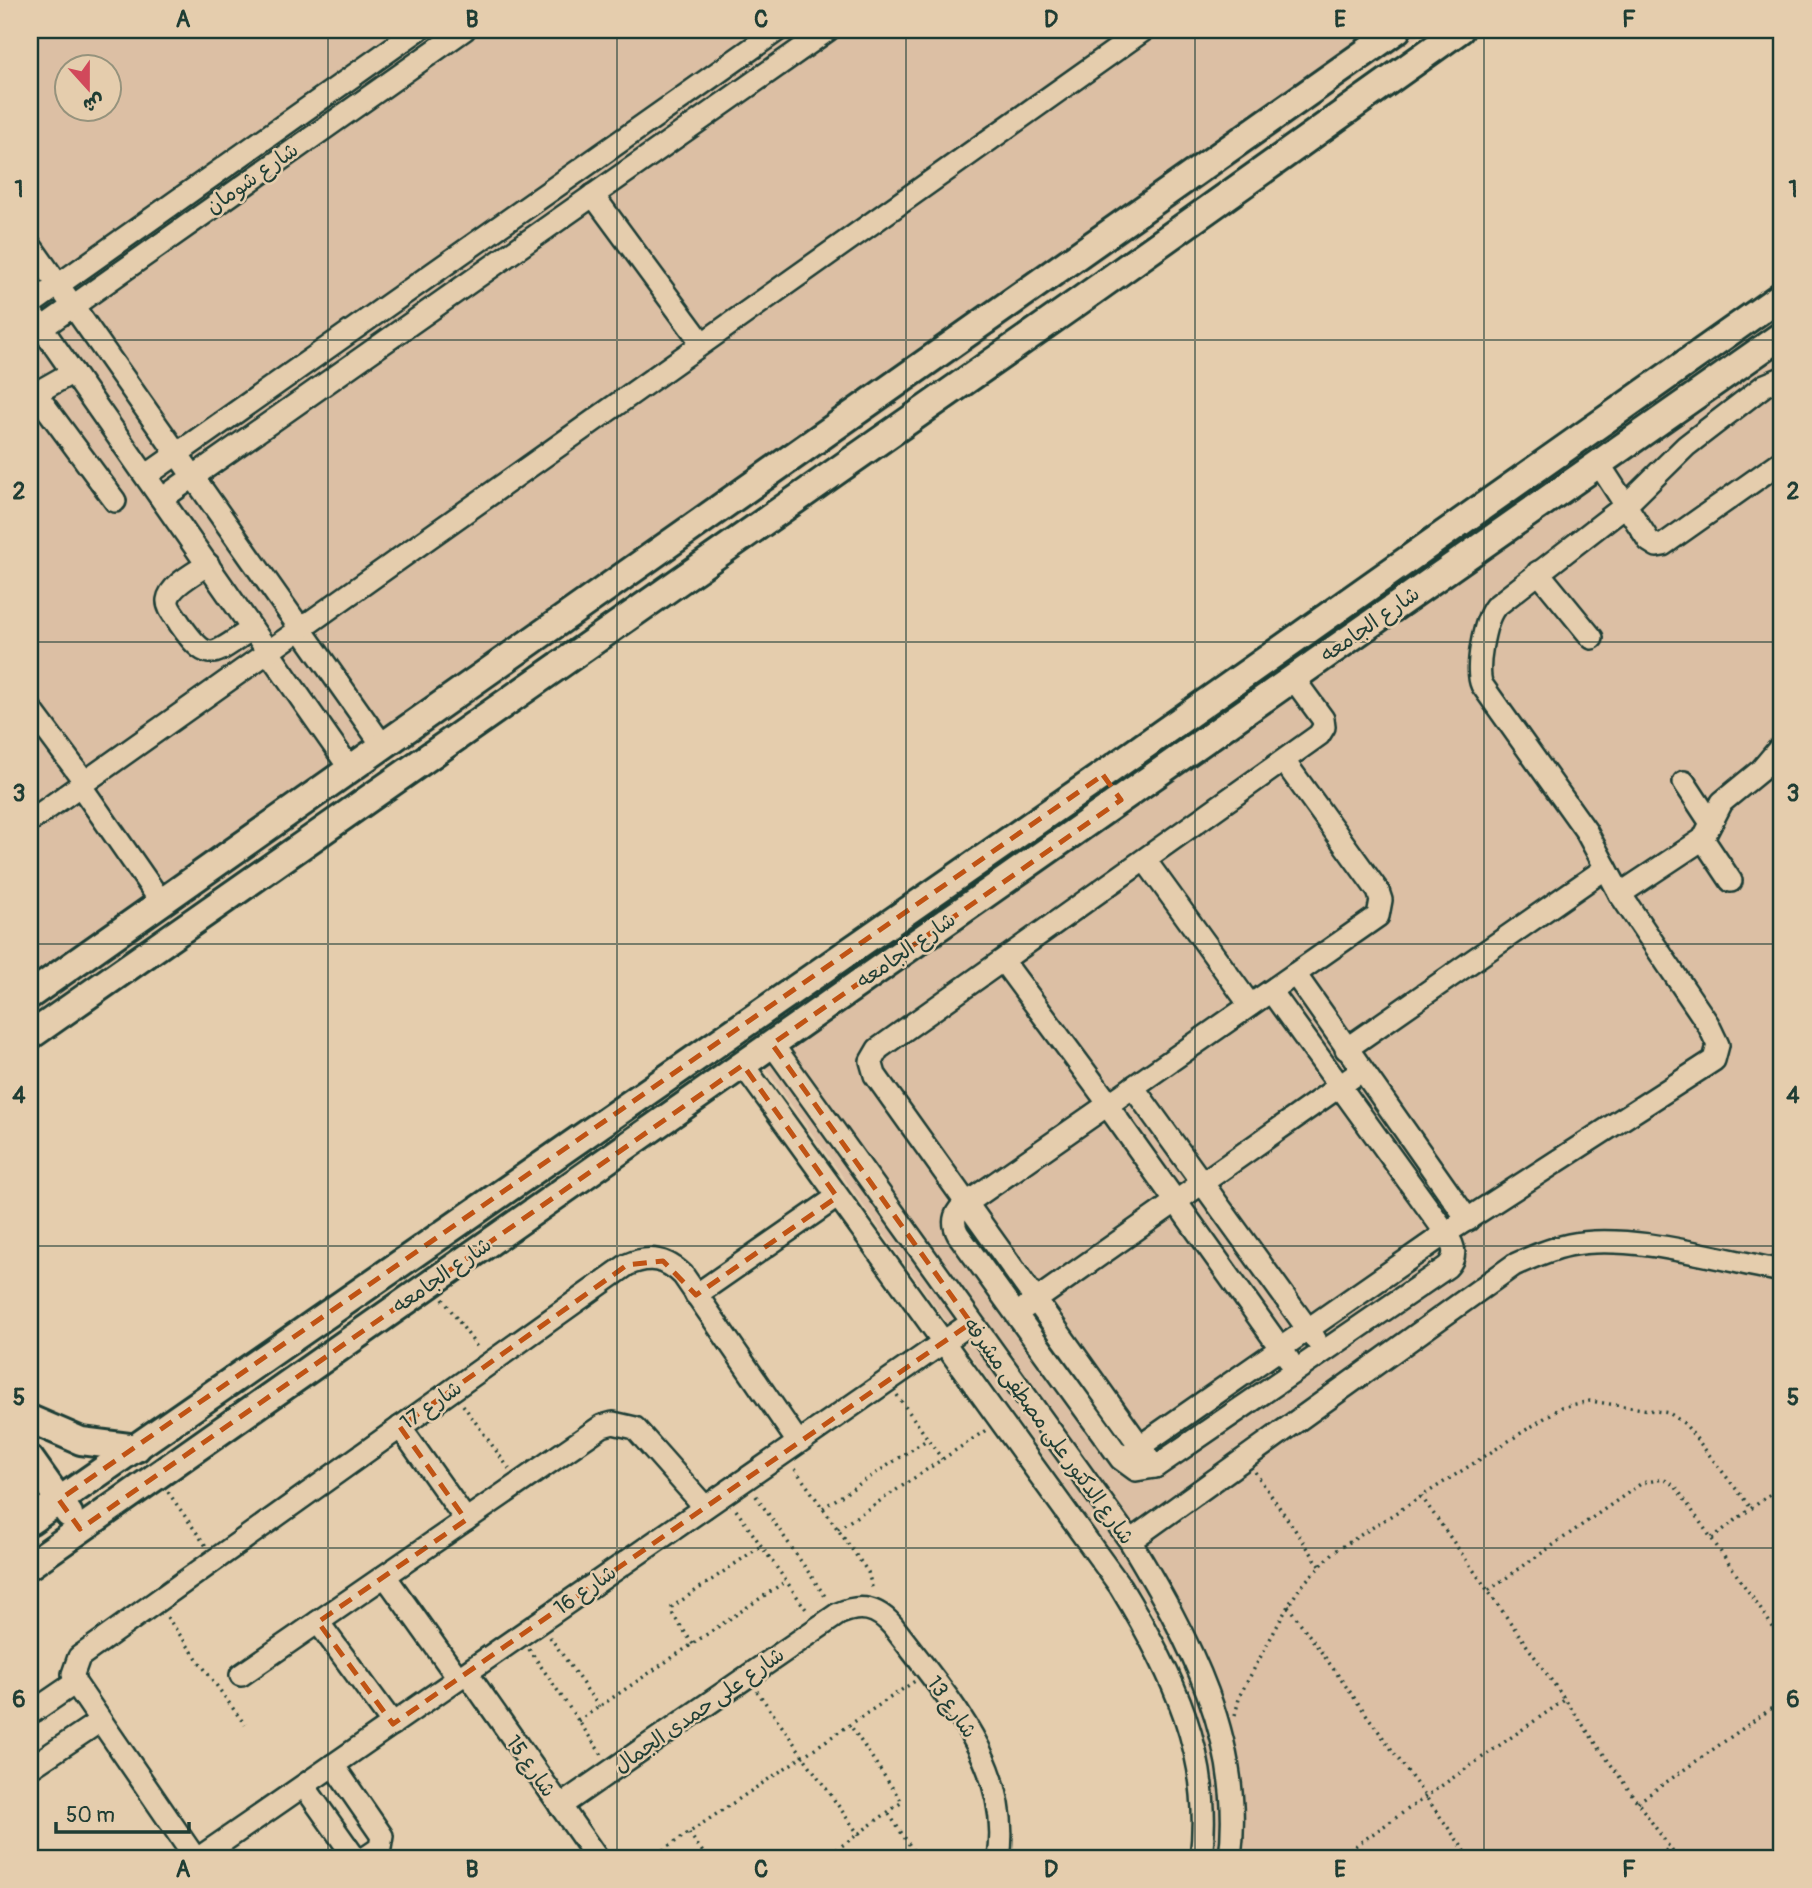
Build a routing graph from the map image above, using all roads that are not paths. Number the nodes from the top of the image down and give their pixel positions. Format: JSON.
{"nodes":[{"id":1,"x":418,"y":30,"type":"edge"},
{"id":2,"x":464,"y":30,"type":"edge"},
{"id":3,"x":778,"y":30,"type":"edge"},
{"id":4,"x":828,"y":30,"type":"edge"},
{"id":5,"x":1144,"y":30,"type":"edge"},
{"id":6,"x":1397,"y":30,"type":"edge"},
{"id":7,"x":1460,"y":30,"type":"edge"},
{"id":8,"x":385,"y":53,"type":"junction"},
{"id":9,"x":401,"y":74,"type":"junction"},
{"id":10,"x":267,"y":136,"type":"junction"},
{"id":11,"x":282,"y":157,"type":"junction"},
{"id":12,"x":593,"y":195,"type":"junction"},
{"id":13,"x":162,"y":211,"type":"junction"},
{"id":14,"x":515,"y":215,"type":"junction"},
{"id":15,"x":177,"y":232,"type":"junction"},
{"id":16,"x":531,"y":239,"type":"junction"},
{"id":17,"x":30,"y":245,"type":"edge"},
{"id":18,"x":432,"y":273,"type":"junction"},
{"id":19,"x":58,"y":284,"type":"junction"},
{"id":20,"x":1782,"y":295,"type":"edge"},
{"id":21,"x":449,"y":297,"type":"junction"},
{"id":22,"x":30,"y":305,"type":"edge"},
{"id":23,"x":74,"y":306,"type":"junction"},
{"id":24,"x":36,"y":320,"type":"edge"},
{"id":25,"x":1782,"y":335,"type":"edge"},
{"id":26,"x":702,"y":343,"type":"junction"},
{"id":27,"x":73,"y":372,"type":"junction"},
{"id":28,"x":1779,"y":384,"type":"edge"},
{"id":29,"x":32,"y":394,"type":"edge"},
{"id":30,"x":177,"y":454,"type":"junction"},
{"id":31,"x":1782,"y":461,"type":"edge"},
{"id":32,"x":1599,"y":464,"type":"junction"},
{"id":33,"x":147,"y":475,"type":"junction"},
{"id":34,"x":193,"y":477,"type":"junction"},
{"id":35,"x":163,"y":498,"type":"junction"},
{"id":36,"x":115,"y":502,"type":"dead end"},
{"id":37,"x":1626,"y":505,"type":"junction"},
{"id":38,"x":208,"y":564,"type":"junction"},
{"id":39,"x":1538,"y":572,"type":"junction"},
{"id":40,"x":252,"y":629,"type":"junction"},
{"id":41,"x":299,"y":629,"type":"junction"},
{"id":42,"x":1592,"y":638,"type":"dead end"},
{"id":43,"x":267,"y":651,"type":"junction"},
{"id":44,"x":1293,"y":678,"type":"junction"},
{"id":45,"x":30,"y":708,"type":"edge"},
{"id":46,"x":383,"y":746,"type":"junction"},
{"id":47,"x":1782,"y":746,"type":"edge"},
{"id":48,"x":1284,"y":761,"type":"junction"},
{"id":49,"x":351,"y":769,"type":"junction"},
{"id":50,"x":404,"y":774,"type":"junction"},
{"id":51,"x":1103,"y":775,"type":"junction"},
{"id":52,"x":1684,"y":782,"type":"dead end"},
{"id":53,"x":82,"y":784,"type":"junction"},
{"id":54,"x":371,"y":798,"type":"junction"},
{"id":55,"x":1121,"y":800,"type":"junction"},
{"id":56,"x":30,"y":821,"type":"edge"},
{"id":57,"x":1707,"y":831,"type":"junction"},
{"id":58,"x":1144,"y":860,"type":"junction"},
{"id":59,"x":1606,"y":868,"type":"junction"},
{"id":60,"x":1731,"y":881,"type":"dead end"},
{"id":61,"x":1620,"y":894,"type":"junction"},
{"id":62,"x":162,"y":902,"type":"junction"},
{"id":63,"x":1003,"y":961,"type":"junction"},
{"id":64,"x":68,"y":969,"type":"junction"},
{"id":65,"x":1295,"y":974,"type":"junction"},
{"id":66,"x":1271,"y":991,"type":"junction"},
{"id":67,"x":30,"y":995,"type":"edge"},
{"id":68,"x":86,"y":996,"type":"junction"},
{"id":69,"x":1250,"y":1005,"type":"junction"},
{"id":70,"x":30,"y":1036,"type":"edge"},
{"id":71,"x":772,"y":1044,"type":"junction"},
{"id":72,"x":1346,"y":1049,"type":"junction"},
{"id":73,"x":743,"y":1065,"type":"junction"},
{"id":74,"x":1361,"y":1071,"type":"junction"},
{"id":75,"x":1339,"y":1085,"type":"junction"},
{"id":76,"x":1133,"y":1087,"type":"junction"},
{"id":77,"x":1108,"y":1104,"type":"junction"},
{"id":78,"x":1202,"y":1182,"type":"junction"},
{"id":79,"x":836,"y":1197,"type":"junction"},
{"id":80,"x":1176,"y":1201,"type":"junction"},
{"id":81,"x":967,"y":1203,"type":"junction"},
{"id":82,"x":1468,"y":1220,"type":"junction"},
{"id":83,"x":1446,"y":1233,"type":"junction"},
{"id":84,"x":1782,"y":1271,"type":"edge"},
{"id":85,"x":696,"y":1294,"type":"junction"},
{"id":86,"x":1036,"y":1300,"type":"junction"},
{"id":87,"x":1016,"y":1314,"type":"junction"},
{"id":88,"x":971,"y":1323,"type":"junction"},
{"id":89,"x":1308,"y":1329,"type":"junction"},
{"id":90,"x":942,"y":1343,"type":"junction"},
{"id":91,"x":1281,"y":1348,"type":"junction"},
{"id":92,"x":1324,"y":1352,"type":"junction"},
{"id":93,"x":1297,"y":1371,"type":"junction"},
{"id":94,"x":30,"y":1419,"type":"edge"},
{"id":95,"x":400,"y":1427,"type":"junction"},
{"id":96,"x":1140,"y":1446,"type":"junction"},
{"id":97,"x":137,"y":1448,"type":"junction"},
{"id":98,"x":791,"y":1448,"type":"junction"},
{"id":99,"x":30,"y":1459,"type":"edge"},
{"id":100,"x":1121,"y":1459,"type":"junction"},
{"id":101,"x":1155,"y":1467,"type":"junction"},
{"id":102,"x":59,"y":1500,"type":"junction"},
{"id":103,"x":705,"y":1507,"type":"junction"},
{"id":104,"x":466,"y":1520,"type":"junction"},
{"id":105,"x":30,"y":1521,"type":"edge"},
{"id":106,"x":80,"y":1529,"type":"junction"},
{"id":107,"x":1130,"y":1541,"type":"junction"},
{"id":108,"x":30,"y":1564,"type":"edge"},
{"id":109,"x":385,"y":1576,"type":"junction"},
{"id":110,"x":838,"y":1614,"type":"joint"},
{"id":111,"x":318,"y":1622,"type":"junction"},
{"id":112,"x":241,"y":1675,"type":"dead end"},
{"id":113,"x":463,"y":1676,"type":"junction"},
{"id":114,"x":75,"y":1683,"type":"junction"},
{"id":115,"x":34,"y":1711,"type":"dead end"},
{"id":116,"x":100,"y":1721,"type":"junction"},
{"id":117,"x":393,"y":1724,"type":"junction"},
{"id":118,"x":333,"y":1765,"type":"junction"},
{"id":119,"x":30,"y":1768,"type":"edge"},
{"id":120,"x":304,"y":1786,"type":"junction"},
{"id":121,"x":560,"y":1806,"type":"junction"},
{"id":122,"x":197,"y":1858,"type":"edge"},
{"id":123,"x":355,"y":1858,"type":"edge"},
{"id":124,"x":365,"y":1858,"type":"edge"},
{"id":125,"x":597,"y":1858,"type":"edge"},
{"id":126,"x":999,"y":1858,"type":"edge"},
{"id":127,"x":1201,"y":1858,"type":"edge"},
{"id":128,"x":1230,"y":1858,"type":"edge"}],
"edges":[{"from":1,"to":8,"type":"street","name":"شارع شومان"},
{"from":2,"to":9,"type":"street","name":"شارع شومان"},
{"from":3,"to":14,"type":"street"},
{"from":4,"to":12,"type":"street"},
{"from":5,"to":26,"type":"street"},
{"from":6,"to":46,"type":"main road"},
{"from":7,"to":50,"type":"main road"},
{"from":8,"to":9,"type":"street"},
{"from":8,"to":10,"type":"street","name":"شارع شومان"},
{"from":9,"to":11,"type":"street","name":"شارع شومان"},
{"from":10,"to":11,"type":"street"},
{"from":10,"to":13,"type":"street","name":"شارع شومان"},
{"from":11,"to":15,"type":"street","name":"شارع شومان"},
{"from":12,"to":16,"type":"street"},
{"from":12,"to":26,"type":"street"},
{"from":13,"to":15,"type":"street"},
{"from":13,"to":19,"type":"street","name":"شارع شومان"},
{"from":14,"to":16,"type":"street"},
{"from":14,"to":18,"type":"street"},
{"from":15,"to":23,"type":"street","name":"شارع شومان"},
{"from":16,"to":21,"type":"street"},
{"from":17,"to":19,"type":"street"},
{"from":18,"to":21,"type":"street"},
{"from":18,"to":30,"type":"street"},
{"from":19,"to":22,"type":"street","name":"شارع شومان"},
{"from":19,"to":23,"type":"street"},
{"from":20,"to":51,"type":"main road","name":"شارع الجامعه"},
{"from":21,"to":34,"type":"street"},
{"from":23,"to":24,"type":"street","name":"شارع شومان"},
{"from":23,"to":30,"type":"street"},
{"from":24,"to":27,"type":"street"},
{"from":25,"to":32,"type":"main road","name":"شارع الجامعه"},
{"from":26,"to":41,"type":"street"},
{"from":27,"to":29,"type":"street"},
{"from":27,"to":33,"type":"street"},
{"from":28,"to":37,"type":"street"},
{"from":29,"to":36,"type":"street"},
{"from":30,"to":33,"type":"street"},
{"from":30,"to":34,"type":"street"},
{"from":31,"to":37,"type":"street"},
{"from":32,"to":37,"type":"street"},
{"from":32,"to":44,"type":"main road","name":"شارع الجامعه"},
{"from":33,"to":35,"type":"street"},
{"from":34,"to":35,"type":"street"},
{"from":34,"to":41,"type":"street"},
{"from":35,"to":38,"type":"street"},
{"from":37,"to":39,"type":"street"},
{"from":38,"to":40,"type":"street"},
{"from":38,"to":40,"type":"street"},
{"from":39,"to":42,"type":"street"},
{"from":39,"to":59,"type":"street"},
{"from":40,"to":43,"type":"street"},
{"from":41,"to":43,"type":"street"},
{"from":41,"to":46,"type":"street"},
{"from":43,"to":49,"type":"street"},
{"from":43,"to":53,"type":"street"},
{"from":44,"to":48,"type":"street"},
{"from":44,"to":55,"type":"main road","name":"شارع الجامعه"},
{"from":45,"to":53,"type":"street"},
{"from":46,"to":49,"type":"main road"},
{"from":46,"to":50,"type":"main road"},
{"from":47,"to":57,"type":"street"},
{"from":48,"to":58,"type":"street"},
{"from":48,"to":65,"type":"street"},
{"from":49,"to":54,"type":"main road"},
{"from":49,"to":62,"type":"main road"},
{"from":50,"to":54,"type":"main road"},
{"from":51,"to":55,"type":"main road"},
{"from":51,"to":97,"type":"main road","name":"شارع الجامعه"},
{"from":52,"to":57,"type":"street"},
{"from":53,"to":56,"type":"street"},
{"from":53,"to":62,"type":"street"},
{"from":54,"to":68,"type":"main road"},
{"from":55,"to":71,"type":"main road","name":"شارع الجامعه"},
{"from":57,"to":60,"type":"street"},
{"from":57,"to":61,"type":"street"},
{"from":58,"to":63,"type":"street"},
{"from":58,"to":69,"type":"street"},
{"from":59,"to":61,"type":"street"},
{"from":59,"to":72,"type":"street"},
{"from":61,"to":82,"type":"street"},
{"from":62,"to":64,"type":"main road"},
{"from":63,"to":77,"type":"street"},
{"from":63,"to":81,"type":"street"},
{"from":64,"to":67,"type":"main road"},
{"from":64,"to":68,"type":"main road"},
{"from":65,"to":66,"type":"street"},
{"from":65,"to":72,"type":"street"},
{"from":66,"to":69,"type":"street"},
{"from":66,"to":75,"type":"street"},
{"from":68,"to":70,"type":"main road"},
{"from":69,"to":76,"type":"street"},
{"from":71,"to":73,"type":"main road","name":"شارع الجامعه"},
{"from":71,"to":88,"type":"street","name":"شارع الدكتور على مصطفى مشرفه"},
{"from":72,"to":74,"type":"street"},
{"from":73,"to":79,"type":"street","name":"شارع الدكتور على مصطفى مشرفه"},
{"from":73,"to":106,"type":"main road","name":"شارع الجامعه"},
{"from":74,"to":75,"type":"street"},
{"from":74,"to":82,"type":"street"},
{"from":75,"to":78,"type":"street"},
{"from":75,"to":83,"type":"street"},
{"from":76,"to":77,"type":"street"},
{"from":76,"to":78,"type":"street"},
{"from":77,"to":80,"type":"street"},
{"from":77,"to":81,"type":"street"},
{"from":78,"to":80,"type":"street"},
{"from":78,"to":89,"type":"street"},
{"from":79,"to":85,"type":"street"},
{"from":79,"to":90,"type":"street","name":"شارع الدكتور على مصطفى مشرفه"},
{"from":80,"to":86,"type":"street"},
{"from":80,"to":91,"type":"street"},
{"from":81,"to":86,"type":"street"},
{"from":81,"to":87,"type":"street"},
{"from":82,"to":83,"type":"street"},
{"from":83,"to":89,"type":"street"},
{"from":83,"to":92,"type":"street"},
{"from":84,"to":107,"type":"street"},
{"from":85,"to":95,"type":"street","name":"شارع 17"},
{"from":85,"to":98,"type":"street","name":"شارع 17"},
{"from":86,"to":87,"type":"street"},
{"from":86,"to":96,"type":"street"},
{"from":87,"to":100,"type":"street"},
{"from":88,"to":90,"type":"street","name":"شارع 16"},
{"from":88,"to":107,"type":"street","name":"شارع الدكتور على مصطفى مشرفه"},
{"from":89,"to":91,"type":"street"},
{"from":89,"to":92,"type":"street"},
{"from":90,"to":98,"type":"street","name":"شارع 16"},
{"from":90,"to":127,"type":"street","name":"شارع الدكتور على مصطفى مشرفه"},
{"from":91,"to":93,"type":"street"},
{"from":91,"to":96,"type":"street"},
{"from":92,"to":93,"type":"street"},
{"from":93,"to":101,"type":"street"},
{"from":94,"to":97,"type":"main road"},
{"from":95,"to":104,"type":"street"},
{"from":95,"to":114,"type":"street","name":"شارع 17"},
{"from":96,"to":100,"type":"street"},
{"from":96,"to":101,"type":"street"},
{"from":97,"to":102,"type":"main road","name":"شارع الجامعه"},
{"from":98,"to":103,"type":"street","name":"شارع 16"},
{"from":99,"to":102,"type":"main road"},
{"from":100,"to":101,"type":"street"},
{"from":102,"to":105,"type":"main road","name":"شارع الجامعه"},
{"from":102,"to":106,"type":"main road"},
{"from":103,"to":104,"type":"street"},
{"from":103,"to":113,"type":"street","name":"شارع 16"},
{"from":104,"to":109,"type":"street"},
{"from":106,"to":108,"type":"main road","name":"شارع الجامعه"},
{"from":107,"to":128,"type":"street","name":"شارع الدكتور على مصطفى مشرفه"},
{"from":109,"to":111,"type":"street"},
{"from":109,"to":113,"type":"street","name":"شارع 15"},
{"from":110,"to":121,"type":"street","name":"شارع على حمدى الجمال"},
{"from":110,"to":126,"type":"street","name":"شارع 13"},
{"from":111,"to":112,"type":"street"},
{"from":111,"to":117,"type":"street"},
{"from":113,"to":117,"type":"street","name":"شارع 16"},
{"from":113,"to":121,"type":"street","name":"شارع 15"},
{"from":114,"to":115,"type":"street"},
{"from":114,"to":116,"type":"street"},
{"from":116,"to":119,"type":"street"},
{"from":116,"to":122,"type":"street"},
{"from":117,"to":118,"type":"street","name":"شارع 16"},
{"from":118,"to":120,"type":"street","name":"شارع 16"},
{"from":118,"to":124,"type":"street"},
{"from":120,"to":122,"type":"street","name":"شارع 16"},
{"from":120,"to":123,"type":"street"},
{"from":121,"to":125,"type":"street","name":"شارع 15"}]}
